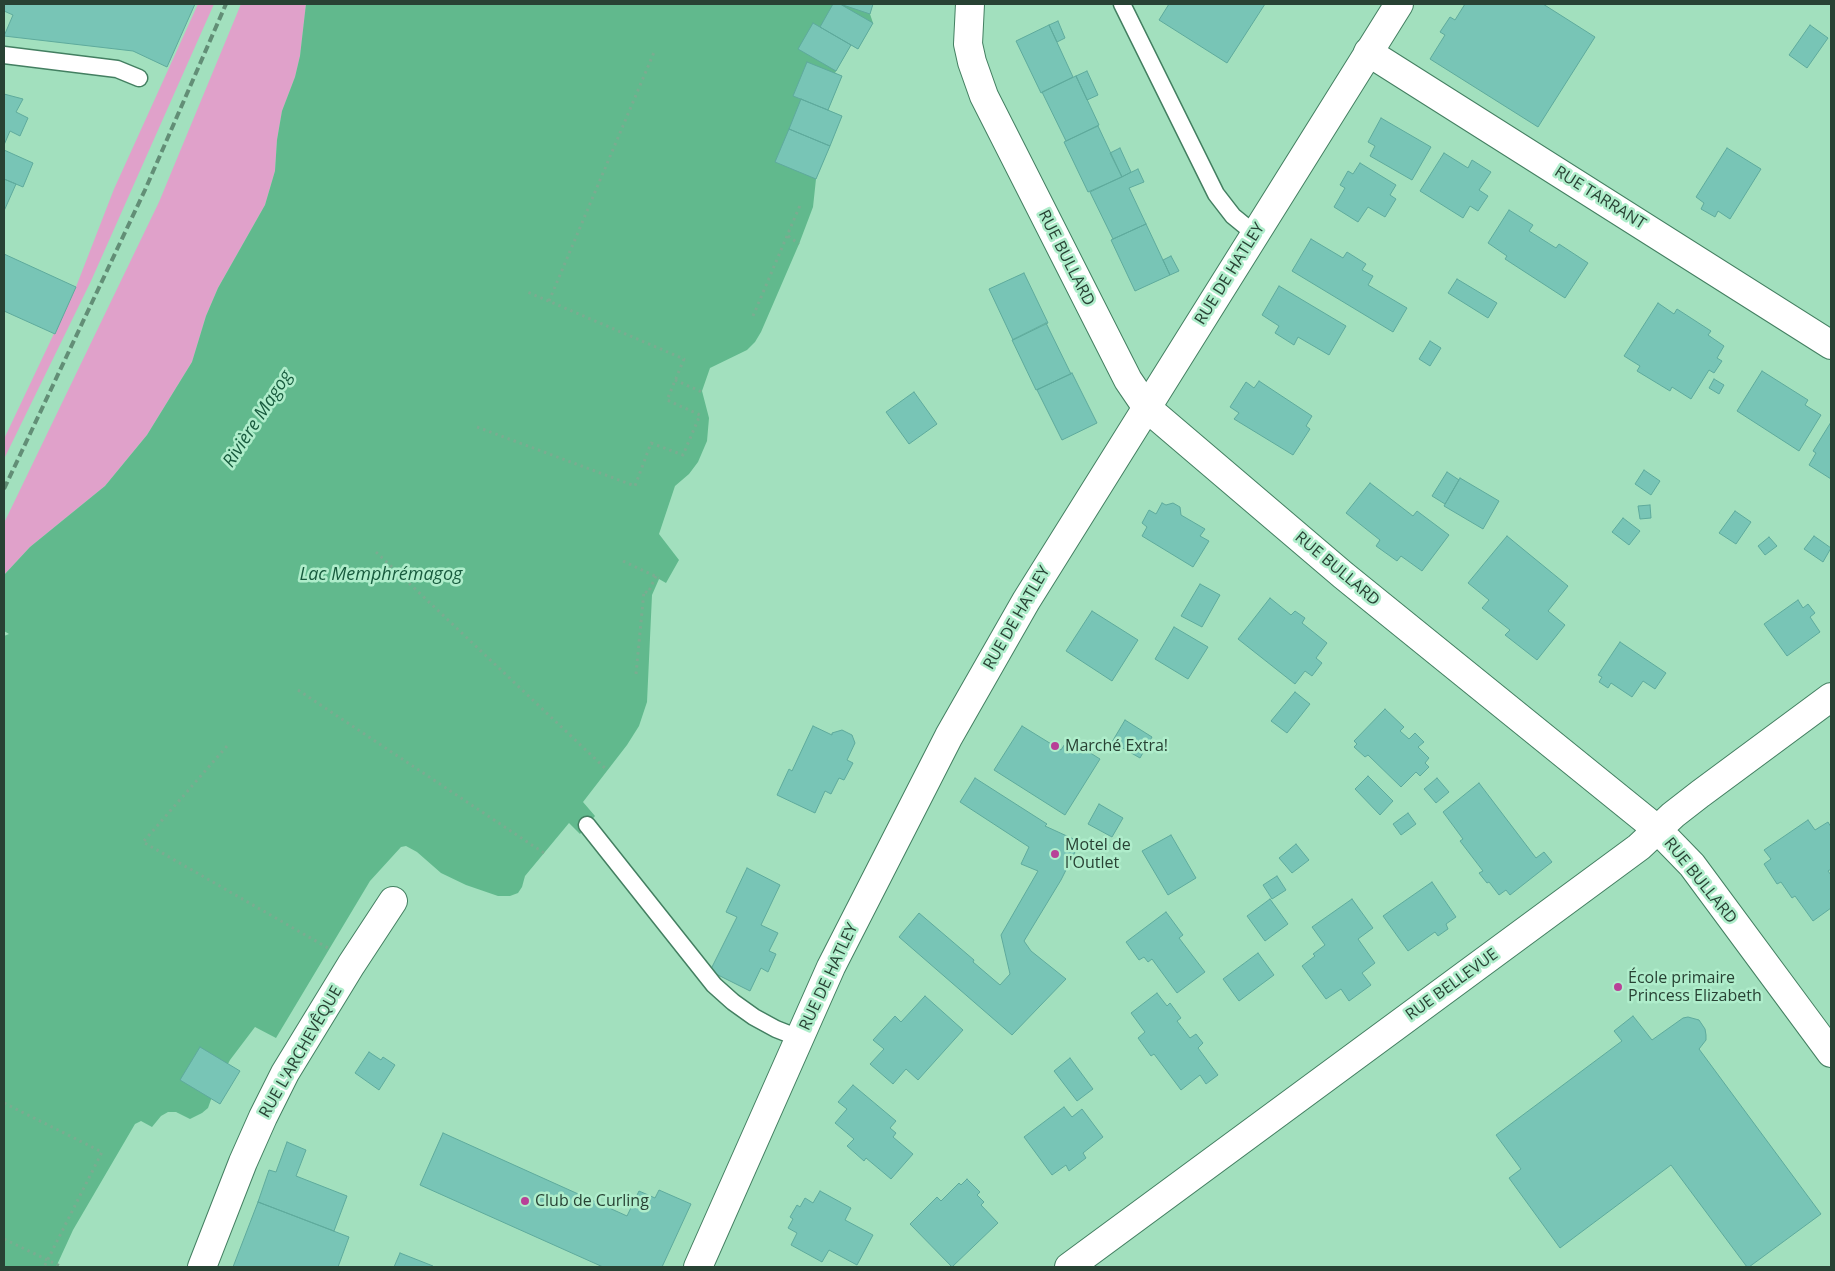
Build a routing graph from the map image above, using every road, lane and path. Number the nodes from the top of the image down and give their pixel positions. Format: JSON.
{"nodes":[{"id":1,"x":970,"y":4,"type":"edge"},
{"id":2,"x":1122,"y":4,"type":"edge"},
{"id":3,"x":1400,"y":4,"type":"edge"},
{"id":4,"x":655,"y":50,"type":"dead end"},
{"id":5,"x":1368,"y":52,"type":"junction"},
{"id":6,"x":4,"y":55,"type":"edge"},
{"id":7,"x":139,"y":78,"type":"dead end"},
{"id":8,"x":801,"y":203,"type":"dead end"},
{"id":9,"x":1255,"y":234,"type":"junction"},
{"id":10,"x":788,"y":236,"type":"junction"},
{"id":11,"x":799,"y":244,"type":"dead end"},
{"id":12,"x":525,"y":291,"type":"dead end"},
{"id":13,"x":549,"y":301,"type":"junction"},
{"id":14,"x":753,"y":316,"type":"dead end"},
{"id":15,"x":1831,"y":345,"type":"edge"},
{"id":16,"x":675,"y":380,"type":"junction"},
{"id":17,"x":702,"y":392,"type":"dead end"},
{"id":18,"x":1147,"y":408,"type":"junction"},
{"id":19,"x":477,"y":427,"type":"dead end"},
{"id":20,"x":376,"y":552,"type":"dead end"},
{"id":21,"x":622,"y":561,"type":"dead end"},
{"id":22,"x":636,"y":674,"type":"dead end"},
{"id":23,"x":298,"y":690,"type":"dead end"},
{"id":24,"x":1831,"y":697,"type":"edge"},
{"id":25,"x":228,"y":746,"type":"dead end"},
{"id":26,"x":608,"y":770,"type":"dead end"},
{"id":27,"x":587,"y":826,"type":"dead end"},
{"id":28,"x":1658,"y":830,"type":"junction"},
{"id":29,"x":544,"y":853,"type":"dead end"},
{"id":30,"x":393,"y":901,"type":"dead end"},
{"id":31,"x":328,"y":948,"type":"dead end"},
{"id":32,"x":799,"y":1038,"type":"junction"},
{"id":33,"x":1831,"y":1053,"type":"edge"},
{"id":34,"x":4,"y":1103,"type":"edge"},
{"id":35,"x":4,"y":1239,"type":"edge"},
{"id":36,"x":48,"y":1260,"type":"junction"},
{"id":37,"x":44,"y":1267,"type":"edge"},
{"id":38,"x":62,"y":1267,"type":"edge"},
{"id":39,"x":202,"y":1267,"type":"edge"},
{"id":40,"x":698,"y":1267,"type":"edge"},
{"id":41,"x":1069,"y":1267,"type":"edge"}],
"edges":[{"from":1,"to":18,"type":"street","name":"RUE BULLARD"},
{"from":2,"to":9,"type":"lane"},
{"from":3,"to":5,"type":"street","name":"RUE DE HATLEY"},
{"from":4,"to":13,"type":"path"},
{"from":5,"to":9,"type":"street","name":"RUE DE HATLEY"},
{"from":5,"to":15,"type":"street","name":"RUE TARRANT"},
{"from":6,"to":7,"type":"lane"},
{"from":8,"to":10,"type":"path"},
{"from":9,"to":18,"type":"street","name":"RUE DE HATLEY"},
{"from":10,"to":11,"type":"path"},
{"from":10,"to":14,"type":"path"},
{"from":12,"to":13,"type":"path"},
{"from":13,"to":16,"type":"path"},
{"from":16,"to":17,"type":"path"},
{"from":16,"to":19,"type":"path"},
{"from":18,"to":28,"type":"street","name":"RUE BULLARD"},
{"from":18,"to":32,"type":"street","name":"RUE DE HATLEY"},
{"from":20,"to":26,"type":"path"},
{"from":21,"to":22,"type":"path"},
{"from":23,"to":29,"type":"path"},
{"from":24,"to":28,"type":"street","name":"RUE BELLEVUE"},
{"from":25,"to":31,"type":"path"},
{"from":27,"to":32,"type":"lane"},
{"from":28,"to":33,"type":"street","name":"RUE BULLARD"},
{"from":28,"to":41,"type":"street","name":"RUE BELLEVUE"},
{"from":30,"to":39,"type":"street","name":"RUE L'ARCHEVÊQUE"},
{"from":32,"to":40,"type":"street","name":"RUE DE HATLEY"},
{"from":34,"to":36,"type":"path"},
{"from":35,"to":36,"type":"path"},
{"from":36,"to":37,"type":"path"},
{"from":36,"to":38,"type":"path"}]}
